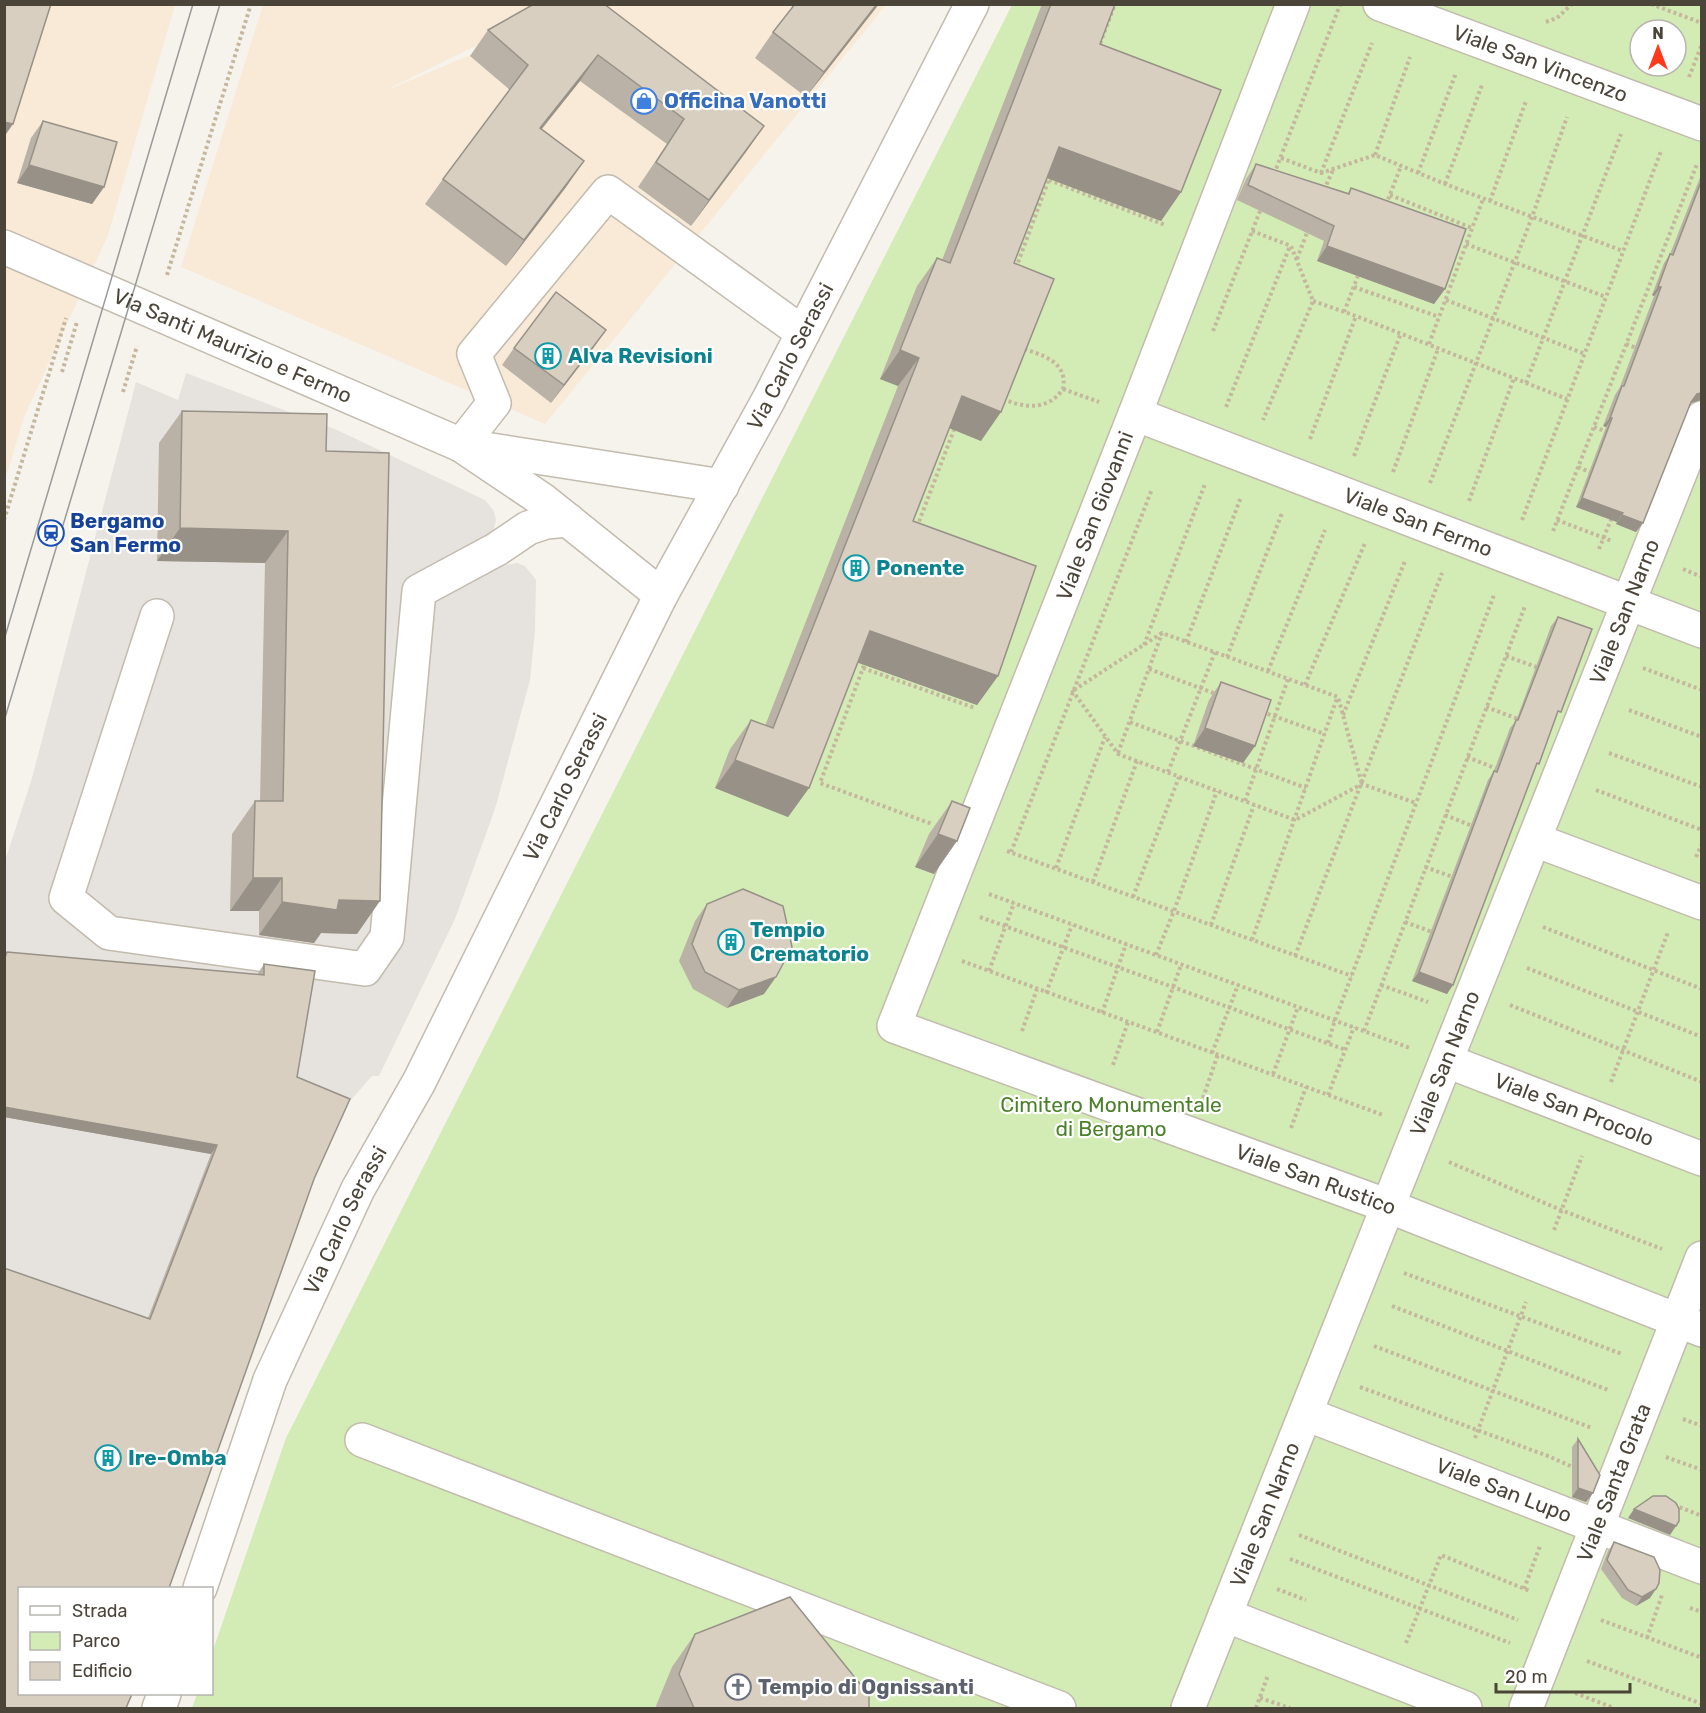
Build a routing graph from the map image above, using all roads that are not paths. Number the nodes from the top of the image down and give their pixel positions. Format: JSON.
{"nodes":[{"id":1,"x":972,"y":4,"type":"edge"},
{"id":2,"x":1293,"y":4,"type":"edge"},
{"id":3,"x":1383,"y":6,"type":"edge"},
{"id":4,"x":1692,"y":131,"type":"edge"},
{"id":5,"x":4,"y":247,"type":"edge"},
{"id":6,"x":803,"y":333,"type":"junction"},
{"id":7,"x":1135,"y":414,"type":"junction"},
{"id":8,"x":1701,"y":418,"type":"edge"},
{"id":9,"x":461,"y":445,"type":"junction"},
{"id":10,"x":722,"y":486,"type":"junction"},
{"id":11,"x":531,"y":492,"type":"junction"},
{"id":12,"x":568,"y":520,"type":"junction"},
{"id":13,"x":528,"y":528,"type":"junction"},
{"id":14,"x":661,"y":595,"type":"junction"},
{"id":15,"x":1629,"y":603,"type":"junction"},
{"id":16,"x":157,"y":616,"type":"dead end"},
{"id":17,"x":1701,"y":631,"type":"edge"},
{"id":18,"x":1533,"y":845,"type":"junction"},
{"id":19,"x":1692,"y":900,"type":"edge"},
{"id":20,"x":894,"y":1026,"type":"joint"},
{"id":21,"x":1447,"y":1061,"type":"junction"},
{"id":22,"x":1701,"y":1159,"type":"edge"},
{"id":23,"x":1388,"y":1206,"type":"junction"},
{"id":24,"x":1700,"y":1261,"type":"edge"},
{"id":25,"x":1689,"y":1326,"type":"edge"},
{"id":26,"x":1306,"y":1414,"type":"junction"},
{"id":27,"x":362,"y":1440,"type":"dead end"},
{"id":28,"x":1597,"y":1527,"type":"junction"},
{"id":29,"x":1701,"y":1568,"type":"edge"},
{"id":30,"x":200,"y":1587,"type":"edge"},
{"id":31,"x":1225,"y":1615,"type":"junction"},
{"id":32,"x":1059,"y":1708,"type":"edge"},
{"id":33,"x":1188,"y":1708,"type":"edge"},
{"id":34,"x":1465,"y":1708,"type":"edge"},
{"id":35,"x":1526,"y":1708,"type":"edge"}],
"edges":[{"from":1,"to":6,"type":"street","name":"Via Carlo Serassi"},
{"from":2,"to":7,"type":"street","name":"Viale San Giovanni"},
{"from":3,"to":4,"type":"street","name":"Viale San Vincenzo"},
{"from":5,"to":9,"type":"street","name":"Via Santi Maurizio e Fermo"},
{"from":6,"to":9,"type":"street"},
{"from":6,"to":10,"type":"street","name":"Via Carlo Serassi"},
{"from":7,"to":15,"type":"street","name":"Viale San Fermo"},
{"from":7,"to":20,"type":"street","name":"Viale San Giovanni"},
{"from":8,"to":15,"type":"street","name":"Viale San Narno"},
{"from":9,"to":10,"type":"street","name":"Via Santi Maurizio e Fermo"},
{"from":9,"to":11,"type":"street","name":"Via Santi Maurizio e Fermo"},
{"from":10,"to":14,"type":"street","name":"Via Carlo Serassi"},
{"from":11,"to":12,"type":"street","name":"Via Santi Maurizio e Fermo"},
{"from":11,"to":13,"type":"street"},
{"from":12,"to":13,"type":"street"},
{"from":12,"to":14,"type":"street","name":"Via Santi Maurizio e Fermo"},
{"from":13,"to":16,"type":"street"},
{"from":14,"to":30,"type":"street","name":"Via Carlo Serassi"},
{"from":15,"to":17,"type":"street","name":"Viale San Fermo"},
{"from":15,"to":18,"type":"street","name":"Viale San Narno"},
{"from":18,"to":19,"type":"street"},
{"from":18,"to":21,"type":"street","name":"Viale San Narno"},
{"from":20,"to":23,"type":"street","name":"Viale San Rustico"},
{"from":21,"to":22,"type":"street","name":"Viale San Procolo"},
{"from":21,"to":23,"type":"street","name":"Viale San Narno"},
{"from":23,"to":25,"type":"street","name":"Viale San Rustico"},
{"from":23,"to":26,"type":"street","name":"Viale San Narno"},
{"from":24,"to":25,"type":"street","name":"Viale Santa Grata"},
{"from":25,"to":28,"type":"street","name":"Viale Santa Grata"},
{"from":26,"to":28,"type":"street","name":"Viale San Lupo"},
{"from":26,"to":31,"type":"street","name":"Viale San Narno"},
{"from":27,"to":32,"type":"street"},
{"from":28,"to":29,"type":"street","name":"Viale San Lupo"},
{"from":28,"to":35,"type":"street","name":"Viale Santa Grata"},
{"from":31,"to":33,"type":"street","name":"Viale San Narno"},
{"from":31,"to":34,"type":"street"}]}
